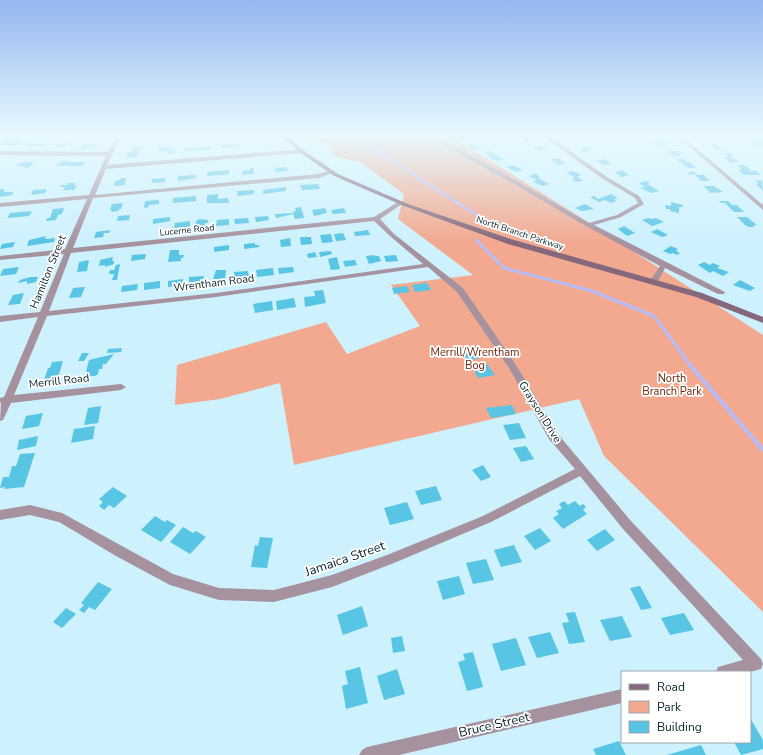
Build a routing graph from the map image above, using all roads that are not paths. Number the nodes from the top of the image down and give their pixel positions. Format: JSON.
{"nodes":[{"id":1,"x":103,"y":171,"type":"edge"},
{"id":2,"x":495,"y":171,"type":"edge"},
{"id":3,"x":595,"y":171,"type":"edge"},
{"id":4,"x":720,"y":171,"type":"edge"},
{"id":5,"x":332,"y":172,"type":"joint"},
{"id":6,"x":92,"y":196,"type":"junction"},
{"id":7,"x":400,"y":203,"type":"junction"},
{"id":8,"x":0,"y":205,"type":"edge"},
{"id":9,"x":763,"y":208,"type":"edge"},
{"id":10,"x":376,"y":219,"type":"junction"},
{"id":11,"x":588,"y":225,"type":"junction"},
{"id":12,"x":68,"y":251,"type":"junction"},
{"id":13,"x":0,"y":258,"type":"edge"},
{"id":14,"x":430,"y":265,"type":"junction"},
{"id":15,"x":664,"y":265,"type":"junction"},
{"id":16,"x":654,"y":282,"type":"junction"},
{"id":17,"x":721,"y":292,"type":"dead end"},
{"id":18,"x":44,"y":313,"type":"junction"},
{"id":19,"x":0,"y":319,"type":"edge"},
{"id":20,"x":763,"y":320,"type":"edge"},
{"id":21,"x":121,"y":387,"type":"dead end"},
{"id":22,"x":4,"y":400,"type":"edge"},
{"id":23,"x":0,"y":417,"type":"edge"},
{"id":24,"x":581,"y":470,"type":"junction"},
{"id":25,"x":0,"y":515,"type":"edge"},
{"id":26,"x":728,"y":671,"type":"edge"},
{"id":27,"x":621,"y":696,"type":"edge"},
{"id":28,"x":367,"y":755,"type":"edge"}],
"edges":[{"from":1,"to":6,"type":"street","name":"Hamilton Street"},
{"from":2,"to":11,"type":"street"},
{"from":3,"to":11,"type":"street"},
{"from":4,"to":9,"type":"street"},
{"from":5,"to":6,"type":"street"},
{"from":5,"to":7,"type":"street","name":"North Branch Parkway"},
{"from":6,"to":8,"type":"street"},
{"from":6,"to":12,"type":"street","name":"Hamilton Street"},
{"from":7,"to":10,"type":"street"},
{"from":7,"to":16,"type":"street","name":"North Branch Parkway"},
{"from":10,"to":12,"type":"street","name":"Lucerne Road"},
{"from":10,"to":14,"type":"street","name":"Grayson Drive"},
{"from":11,"to":15,"type":"street"},
{"from":12,"to":13,"type":"street","name":"Lucerne Road"},
{"from":12,"to":18,"type":"street","name":"Hamilton Street"},
{"from":14,"to":18,"type":"street","name":"Wrentham Road"},
{"from":14,"to":24,"type":"street","name":"Grayson Drive"},
{"from":15,"to":16,"type":"street"},
{"from":15,"to":17,"type":"street"},
{"from":16,"to":20,"type":"street","name":"North Branch Parkway"},
{"from":18,"to":19,"type":"street","name":"Wrentham Road"},
{"from":18,"to":22,"type":"street","name":"Hamilton Street"},
{"from":21,"to":22,"type":"street","name":"Merrill Road"},
{"from":22,"to":23,"type":"street","name":"Hamilton Street"},
{"from":24,"to":25,"type":"street","name":"Jamaica Street"},
{"from":24,"to":26,"type":"street","name":"Grayson Drive"},
{"from":27,"to":28,"type":"street","name":"Bruce Street"}]}
